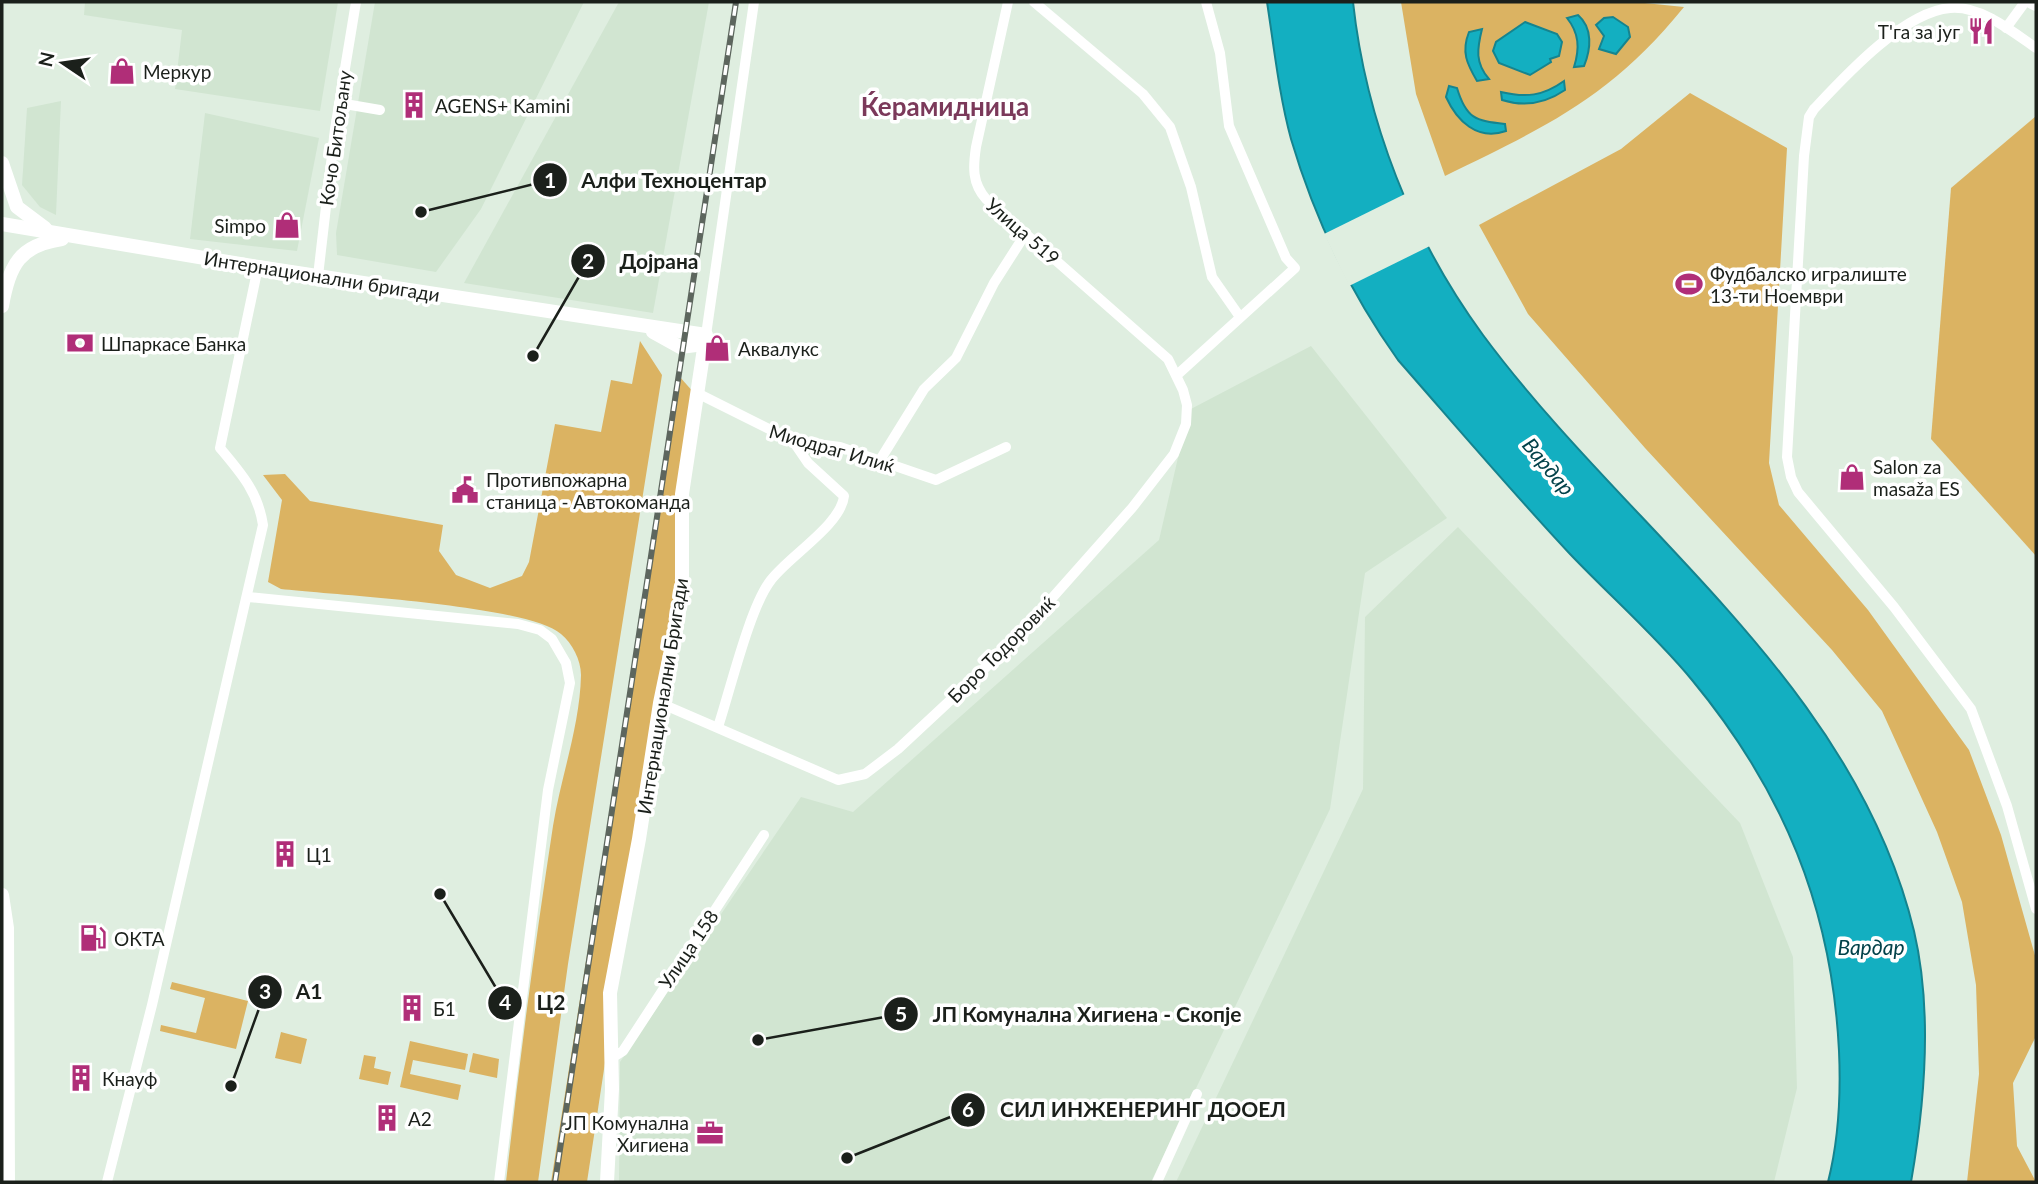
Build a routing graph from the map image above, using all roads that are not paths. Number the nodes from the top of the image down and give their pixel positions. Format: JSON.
{"nodes":[{"id":1,"x":356,"y":2,"type":"edge"},
{"id":2,"x":754,"y":2,"type":"edge"},
{"id":3,"x":1008,"y":2,"type":"edge"},
{"id":4,"x":1034,"y":2,"type":"edge"},
{"id":5,"x":1206,"y":2,"type":"edge"},
{"id":6,"x":2025,"y":2,"type":"edge"},
{"id":7,"x":2006,"y":27,"type":"junction"},
{"id":8,"x":2036,"y":48,"type":"edge"},
{"id":9,"x":339,"y":103,"type":"junction"},
{"id":10,"x":380,"y":110,"type":"dead end"},
{"id":11,"x":2,"y":163,"type":"edge"},
{"id":12,"x":2,"y":224,"type":"edge"},
{"id":13,"x":1026,"y":233,"type":"junction"},
{"id":14,"x":58,"y":235,"type":"junction"},
{"id":15,"x":75,"y":238,"type":"junction"},
{"id":16,"x":258,"y":267,"type":"junction"},
{"id":17,"x":318,"y":276,"type":"junction"},
{"id":18,"x":2,"y":306,"type":"edge"},
{"id":19,"x":1240,"y":317,"type":"junction"},
{"id":20,"x":642,"y":327,"type":"junction"},
{"id":21,"x":705,"y":339,"type":"junction"},
{"id":22,"x":680,"y":347,"type":"junction"},
{"id":23,"x":1177,"y":375,"type":"junction"},
{"id":24,"x":699,"y":394,"type":"junction"},
{"id":25,"x":793,"y":441,"type":"junction"},
{"id":26,"x":1006,"y":447,"type":"dead end"},
{"id":27,"x":880,"y":460,"type":"junction"},
{"id":28,"x":248,"y":597,"type":"junction"},
{"id":29,"x":660,"y":703,"type":"junction"},
{"id":30,"x":718,"y":727,"type":"junction"},
{"id":31,"x":764,"y":835,"type":"dead end"},
{"id":32,"x":2,"y":895,"type":"edge"},
{"id":33,"x":2036,"y":909,"type":"edge"},
{"id":34,"x":610,"y":1059,"type":"junction"},
{"id":35,"x":1197,"y":1094,"type":"dead end"},
{"id":36,"x":8,"y":1182,"type":"edge"},
{"id":37,"x":107,"y":1182,"type":"edge"},
{"id":38,"x":499,"y":1182,"type":"edge"},
{"id":39,"x":607,"y":1182,"type":"edge"},
{"id":40,"x":1157,"y":1182,"type":"edge"}],
"edges":[{"from":1,"to":9,"type":"street","name":"Кочо Битољану"},
{"from":2,"to":21,"type":"street","name":"Интернационални Бригади"},
{"from":3,"to":13,"type":"street","name":"Улица 519"},
{"from":4,"to":19,"type":"street"},
{"from":5,"to":19,"type":"street"},
{"from":6,"to":7,"type":"street"},
{"from":7,"to":8,"type":"street"},
{"from":7,"to":33,"type":"street"},
{"from":9,"to":10,"type":"street"},
{"from":9,"to":17,"type":"street","name":"Кочо Битољану"},
{"from":11,"to":14,"type":"street"},
{"from":12,"to":14,"type":"street","name":"Интернационални бригади"},
{"from":13,"to":23,"type":"street","name":"Улица 519"},
{"from":13,"to":27,"type":"street"},
{"from":14,"to":15,"type":"street","name":"Интернационални бригади"},
{"from":15,"to":16,"type":"street","name":"Интернационални бригади"},
{"from":15,"to":18,"type":"street"},
{"from":16,"to":17,"type":"street","name":"Интернационални бригади"},
{"from":16,"to":28,"type":"street"},
{"from":17,"to":20,"type":"street","name":"Интернационални бригади"},
{"from":19,"to":23,"type":"street"},
{"from":20,"to":21,"type":"street","name":"Интернационални бригади"},
{"from":20,"to":22,"type":"street","name":"Интернационални бригади"},
{"from":21,"to":22,"type":"street"},
{"from":21,"to":24,"type":"street","name":"Интернационални Бригади"},
{"from":22,"to":24,"type":"street"},
{"from":23,"to":30,"type":"street","name":"Боро Тодоровиќ"},
{"from":24,"to":25,"type":"street","name":"Миодраг Илиќ"},
{"from":24,"to":29,"type":"street","name":"Интернационални Бригади"},
{"from":25,"to":27,"type":"street","name":"Миодраг Илиќ"},
{"from":25,"to":30,"type":"street"},
{"from":26,"to":27,"type":"street","name":"Миодраг Илиќ"},
{"from":28,"to":37,"type":"street"},
{"from":28,"to":38,"type":"street"},
{"from":29,"to":30,"type":"street","name":"Боро Тодоровиќ"},
{"from":29,"to":34,"type":"street","name":"Интернационални Бригади"},
{"from":31,"to":34,"type":"street","name":"Улица 158"},
{"from":32,"to":36,"type":"street"},
{"from":34,"to":39,"type":"street","name":"Интернационални Бригади"},
{"from":35,"to":40,"type":"street"}]}
